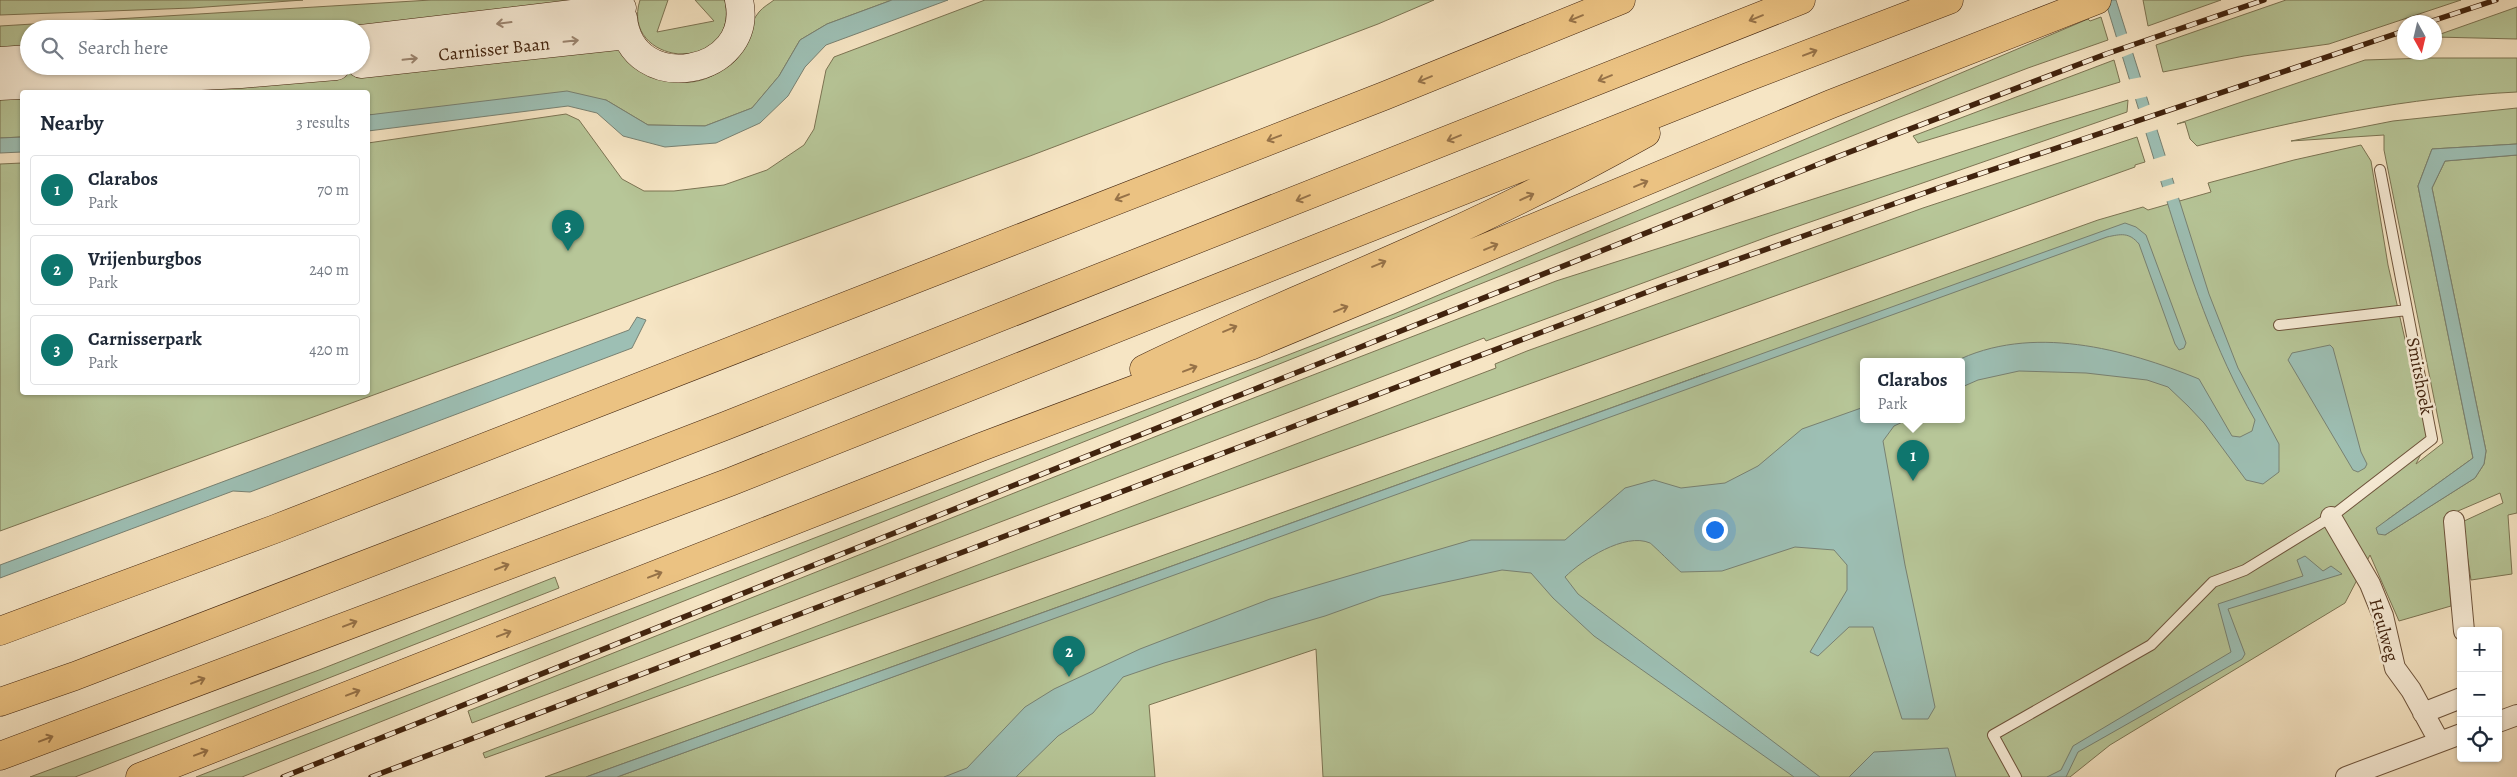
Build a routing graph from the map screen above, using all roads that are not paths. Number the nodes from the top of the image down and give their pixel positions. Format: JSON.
{"nodes":[{"id":1,"x":1621,"y":0,"type":"edge"},
{"id":2,"x":1801,"y":0,"type":"edge"},
{"id":3,"x":1949,"y":0,"type":"edge"},
{"id":4,"x":743,"y":1,"type":"edge"},
{"id":5,"x":2095,"y":1,"type":"edge"},
{"id":6,"x":623,"y":4,"type":"edge"},
{"id":7,"x":627,"y":35,"type":"junction"},
{"id":8,"x":370,"y":38,"type":"edge"},
{"id":9,"x":20,"y":59,"type":"edge"},
{"id":10,"x":0,"y":60,"type":"edge"},
{"id":11,"x":370,"y":63,"type":"edge"},
{"id":12,"x":221,"y":75,"type":"edge"},
{"id":13,"x":1748,"y":77,"type":"junction"},
{"id":14,"x":0,"y":86,"type":"edge"},
{"id":15,"x":2380,"y":170,"type":"dead end"},
{"id":16,"x":2407,"y":310,"type":"junction"},
{"id":17,"x":2279,"y":325,"type":"dead end"},
{"id":18,"x":981,"y":447,"type":"junction"},
{"id":19,"x":2454,"y":521,"type":"dead end"},
{"id":20,"x":2323,"y":522,"type":"junction"},
{"id":21,"x":2464,"y":627,"type":"edge"},
{"id":22,"x":0,"y":631,"type":"edge"},
{"id":23,"x":75,"y":676,"type":"junction"},
{"id":24,"x":0,"y":692,"type":"edge"},
{"id":25,"x":2457,"y":700,"type":"edge"},
{"id":26,"x":0,"y":702,"type":"edge"},
{"id":27,"x":2423,"y":713,"type":"junction"},
{"id":28,"x":2517,"y":715,"type":"edge"},
{"id":29,"x":2502,"y":721,"type":"edge"},
{"id":30,"x":2457,"y":735,"type":"edge"},
{"id":31,"x":2438,"y":741,"type":"junction"},
{"id":32,"x":0,"y":756,"type":"edge"},
{"id":33,"x":2384,"y":763,"type":"edge"},
{"id":34,"x":140,"y":777,"type":"edge"},
{"id":35,"x":2016,"y":777,"type":"edge"},
{"id":36,"x":2346,"y":777,"type":"edge"}],
"edges":[{"from":1,"to":22,"type":"highway","one_way":true},
{"from":2,"to":23,"type":"highway","one_way":true},
{"from":13,"to":3,"type":"highway","one_way":true},
{"from":4,"to":7,"type":"main road"},
{"from":18,"to":5,"type":"highway","one_way":true},
{"from":6,"to":7,"type":"main road"},
{"from":6,"to":8,"type":"main road","name":"Carnisser Baan","one_way":true},
{"from":11,"to":7,"type":"main road","name":"Carnisser Baan","one_way":true},
{"from":9,"to":10,"type":"main road"},
{"from":12,"to":14,"type":"main road"},
{"from":18,"to":13,"type":"highway","one_way":true},
{"from":32,"to":13,"type":"highway","one_way":true},
{"from":15,"to":16,"type":"lane","name":"Smitshoek"},
{"from":16,"to":17,"type":"lane"},
{"from":16,"to":20,"type":"lane","name":"Smitshoek"},
{"from":34,"to":18,"type":"highway","one_way":true},
{"from":19,"to":21,"type":"street"},
{"from":20,"to":27,"type":"street","name":"Heulweg"},
{"from":20,"to":35,"type":"lane"},
{"from":23,"to":24,"type":"highway"},
{"from":23,"to":26,"type":"highway"},
{"from":25,"to":27,"type":"street"},
{"from":27,"to":31,"type":"street","name":"Heulweg"},
{"from":28,"to":29,"type":"street"},
{"from":30,"to":31,"type":"street"},
{"from":31,"to":33,"type":"street"},
{"from":33,"to":36,"type":"street"}]}
